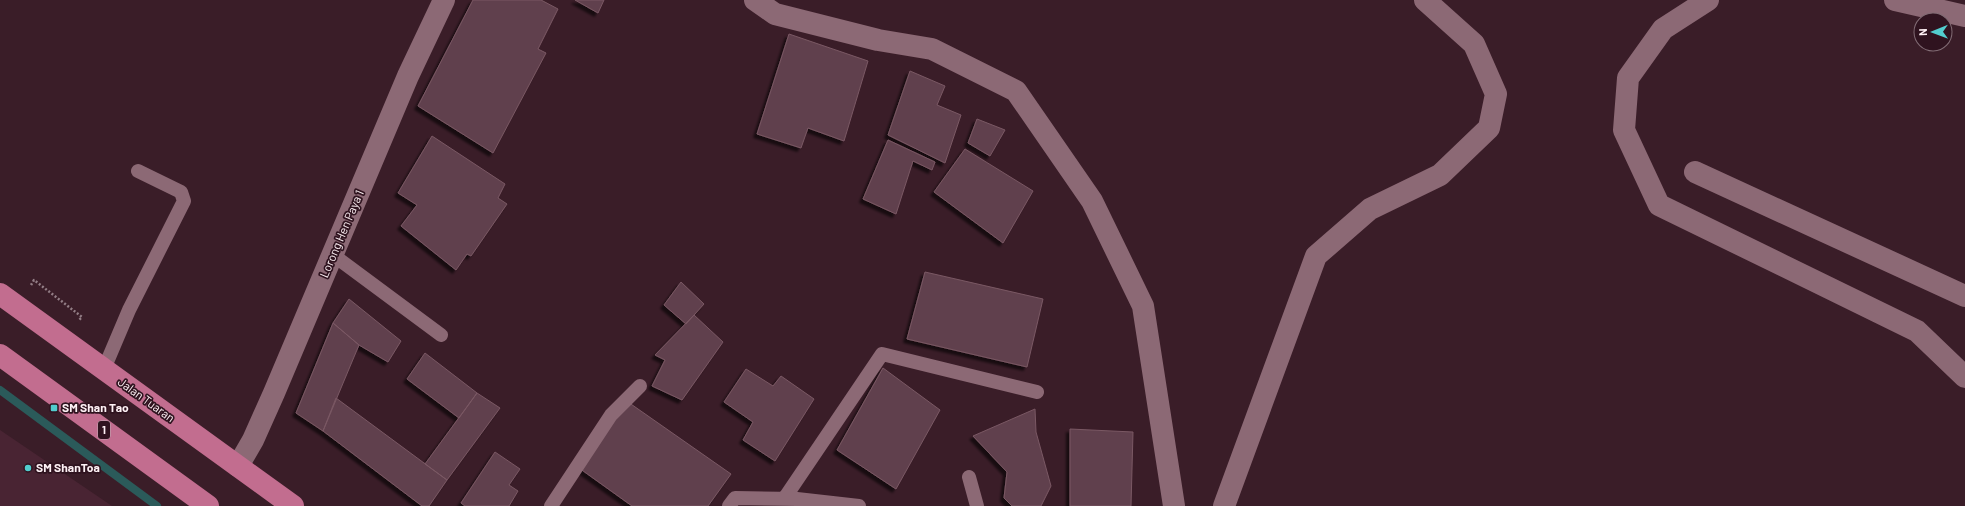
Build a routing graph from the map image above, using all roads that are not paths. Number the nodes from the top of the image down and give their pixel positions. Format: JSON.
{"nodes":[{"id":1,"x":444,"y":0,"type":"edge"},
{"id":2,"x":756,"y":0,"type":"edge"},
{"id":3,"x":1425,"y":0,"type":"edge"},
{"id":4,"x":1708,"y":0,"type":"edge"},
{"id":5,"x":1895,"y":0,"type":"edge"},
{"id":6,"x":1965,"y":16,"type":"edge"},
{"id":7,"x":138,"y":171,"type":"dead end"},
{"id":8,"x":1695,"y":172,"type":"dead end"},
{"id":9,"x":334,"y":255,"type":"junction"},
{"id":10,"x":0,"y":294,"type":"edge"},
{"id":11,"x":1965,"y":296,"type":"edge"},
{"id":12,"x":441,"y":335,"type":"dead end"},
{"id":13,"x":0,"y":355,"type":"edge"},
{"id":14,"x":111,"y":375,"type":"junction"},
{"id":15,"x":1965,"y":377,"type":"edge"},
{"id":16,"x":640,"y":386,"type":"dead end"},
{"id":17,"x":1037,"y":392,"type":"dead end"},
{"id":18,"x":238,"y":466,"type":"junction"},
{"id":19,"x":969,"y":477,"type":"dead end"},
{"id":20,"x":784,"y":499,"type":"junction"},
{"id":21,"x":208,"y":506,"type":"edge"},
{"id":22,"x":267,"y":506,"type":"edge"},
{"id":23,"x":293,"y":506,"type":"edge"},
{"id":24,"x":551,"y":506,"type":"edge"},
{"id":25,"x":729,"y":506,"type":"edge"},
{"id":26,"x":860,"y":506,"type":"edge"},
{"id":27,"x":977,"y":506,"type":"edge"},
{"id":28,"x":1174,"y":506,"type":"edge"},
{"id":29,"x":1224,"y":506,"type":"edge"}],
"edges":[{"from":1,"to":9,"type":"street","name":"Lorong Hen Paya 1"},
{"from":2,"to":28,"type":"street"},
{"from":3,"to":29,"type":"street"},
{"from":4,"to":15,"type":"street"},
{"from":5,"to":6,"type":"street"},
{"from":7,"to":14,"type":"lane"},
{"from":8,"to":11,"type":"street"},
{"from":9,"to":12,"type":"lane"},
{"from":9,"to":18,"type":"street","name":"Lorong Hen Paya 1"},
{"from":10,"to":14,"type":"main road","name":"Jalan Tuaran"},
{"from":13,"to":21,"type":"main road","number":"1"},
{"from":14,"to":18,"type":"main road","name":"Jalan Tuaran"},
{"from":14,"to":22,"type":"main road"},
{"from":16,"to":24,"type":"lane"},
{"from":17,"to":20,"type":"lane"},
{"from":18,"to":23,"type":"main road","name":"Jalan Tuaran"},
{"from":19,"to":27,"type":"lane"},
{"from":20,"to":25,"type":"lane"},
{"from":20,"to":26,"type":"lane"}]}
